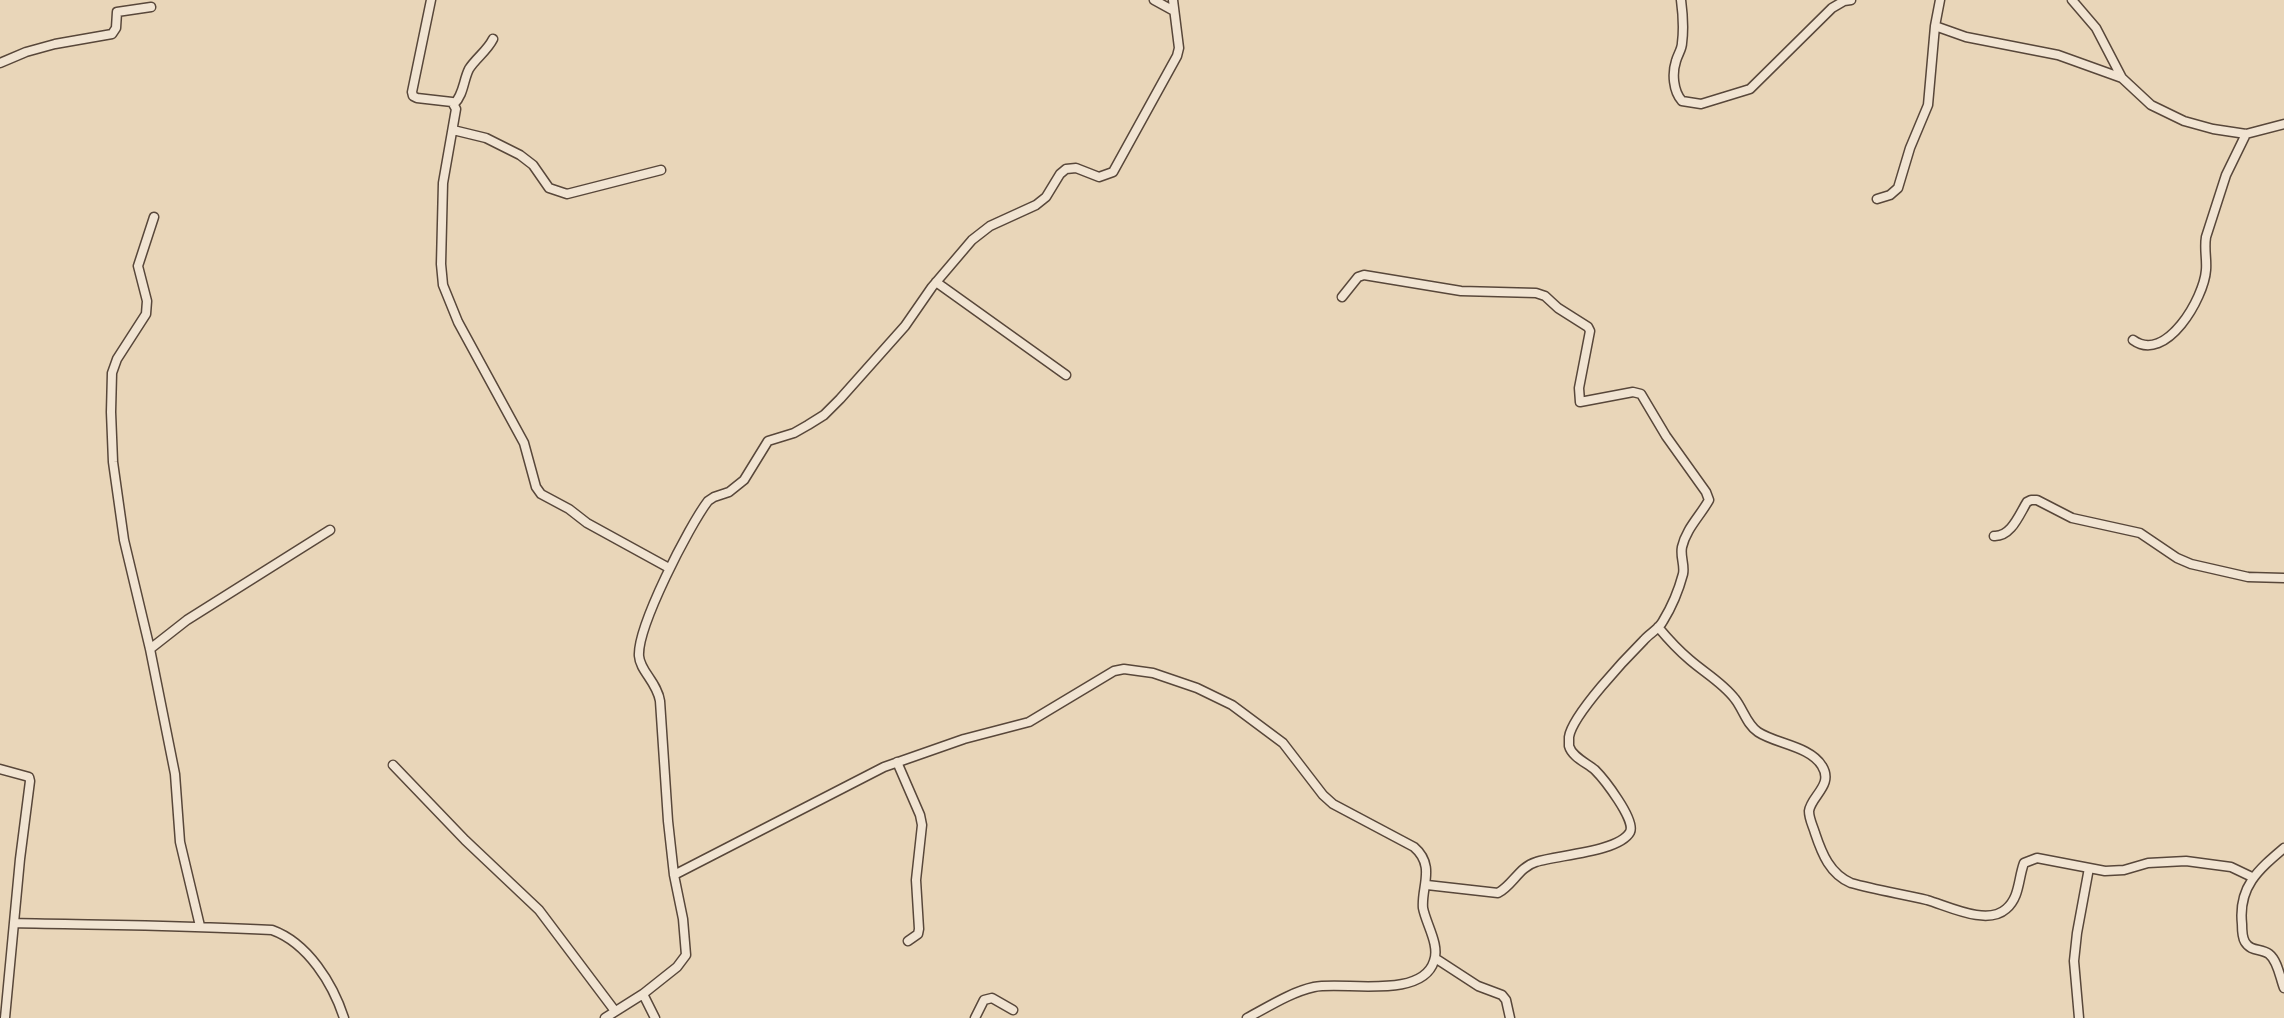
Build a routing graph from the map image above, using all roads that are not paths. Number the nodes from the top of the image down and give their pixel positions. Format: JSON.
{"nodes":[{"id":1,"x":431,"y":0,"type":"edge"},
{"id":2,"x":1154,"y":0,"type":"edge"},
{"id":3,"x":1173,"y":0,"type":"edge"},
{"id":4,"x":1681,"y":0,"type":"edge"},
{"id":5,"x":1851,"y":0,"type":"edge"},
{"id":6,"x":1940,"y":0,"type":"edge"},
{"id":7,"x":2072,"y":0,"type":"edge"},
{"id":8,"x":151,"y":7,"type":"dead end"},
{"id":9,"x":1174,"y":11,"type":"junction"},
{"id":10,"x":1935,"y":26,"type":"junction"},
{"id":11,"x":493,"y":39,"type":"dead end"},
{"id":12,"x":0,"y":63,"type":"edge"},
{"id":13,"x":2122,"y":78,"type":"junction"},
{"id":14,"x":454,"y":104,"type":"junction"},
{"id":15,"x":2284,"y":124,"type":"edge"},
{"id":16,"x":453,"y":130,"type":"junction"},
{"id":17,"x":2246,"y":134,"type":"junction"},
{"id":18,"x":661,"y":170,"type":"dead end"},
{"id":19,"x":1877,"y":199,"type":"dead end"},
{"id":20,"x":154,"y":217,"type":"dead end"},
{"id":21,"x":936,"y":282,"type":"junction"},
{"id":22,"x":1342,"y":297,"type":"dead end"},
{"id":23,"x":2133,"y":340,"type":"dead end"},
{"id":24,"x":1066,"y":375,"type":"dead end"},
{"id":25,"x":330,"y":530,"type":"dead end"},
{"id":26,"x":1994,"y":536,"type":"dead end"},
{"id":27,"x":669,"y":568,"type":"junction"},
{"id":28,"x":2284,"y":578,"type":"edge"},
{"id":29,"x":1658,"y":627,"type":"junction"},
{"id":30,"x":150,"y":649,"type":"junction"},
{"id":31,"x":897,"y":762,"type":"junction"},
{"id":32,"x":393,"y":765,"type":"dead end"},
{"id":33,"x":0,"y":769,"type":"edge"},
{"id":34,"x":2284,"y":848,"type":"edge"},
{"id":35,"x":2089,"y":868,"type":"junction"},
{"id":36,"x":674,"y":875,"type":"junction"},
{"id":37,"x":2253,"y":877,"type":"junction"},
{"id":38,"x":1427,"y":885,"type":"junction"},
{"id":39,"x":14,"y":923,"type":"junction"},
{"id":40,"x":200,"y":926,"type":"junction"},
{"id":41,"x":908,"y":941,"type":"dead end"},
{"id":42,"x":1436,"y":958,"type":"junction"},
{"id":43,"x":2284,"y":988,"type":"edge"},
{"id":44,"x":643,"y":994,"type":"junction"},
{"id":45,"x":1013,"y":1010,"type":"dead end"},
{"id":46,"x":615,"y":1011,"type":"junction"},
{"id":47,"x":6,"y":1018,"type":"edge"},
{"id":48,"x":344,"y":1018,"type":"edge"},
{"id":49,"x":604,"y":1018,"type":"edge"},
{"id":50,"x":655,"y":1018,"type":"edge"},
{"id":51,"x":975,"y":1018,"type":"edge"},
{"id":52,"x":1247,"y":1018,"type":"edge"},
{"id":53,"x":1510,"y":1018,"type":"edge"},
{"id":54,"x":2079,"y":1018,"type":"edge"}],
"edges":[{"from":1,"to":14,"type":"street"},
{"from":2,"to":9,"type":"street"},
{"from":3,"to":9,"type":"street"},
{"from":4,"to":5,"type":"street"},
{"from":6,"to":10,"type":"street"},
{"from":7,"to":13,"type":"street"},
{"from":8,"to":12,"type":"street"},
{"from":9,"to":21,"type":"street"},
{"from":10,"to":13,"type":"street"},
{"from":10,"to":19,"type":"street"},
{"from":11,"to":14,"type":"street"},
{"from":13,"to":17,"type":"street"},
{"from":14,"to":16,"type":"street"},
{"from":15,"to":17,"type":"street"},
{"from":16,"to":18,"type":"street"},
{"from":16,"to":27,"type":"street"},
{"from":17,"to":23,"type":"street"},
{"from":20,"to":30,"type":"street"},
{"from":21,"to":24,"type":"street"},
{"from":21,"to":27,"type":"street"},
{"from":22,"to":29,"type":"street"},
{"from":25,"to":30,"type":"street"},
{"from":26,"to":28,"type":"street"},
{"from":27,"to":36,"type":"street"},
{"from":29,"to":35,"type":"street"},
{"from":29,"to":38,"type":"street"},
{"from":30,"to":40,"type":"street"},
{"from":31,"to":36,"type":"street"},
{"from":31,"to":38,"type":"street"},
{"from":31,"to":41,"type":"street"},
{"from":32,"to":46,"type":"street"},
{"from":33,"to":39,"type":"street"},
{"from":34,"to":37,"type":"street"},
{"from":35,"to":37,"type":"street"},
{"from":35,"to":54,"type":"street"},
{"from":36,"to":44,"type":"street"},
{"from":37,"to":43,"type":"street"},
{"from":38,"to":42,"type":"street"},
{"from":39,"to":40,"type":"street"},
{"from":39,"to":47,"type":"street"},
{"from":40,"to":48,"type":"street"},
{"from":42,"to":52,"type":"street"},
{"from":42,"to":53,"type":"street"},
{"from":44,"to":46,"type":"street"},
{"from":44,"to":50,"type":"street"},
{"from":45,"to":51,"type":"street"},
{"from":46,"to":49,"type":"street"}]}
